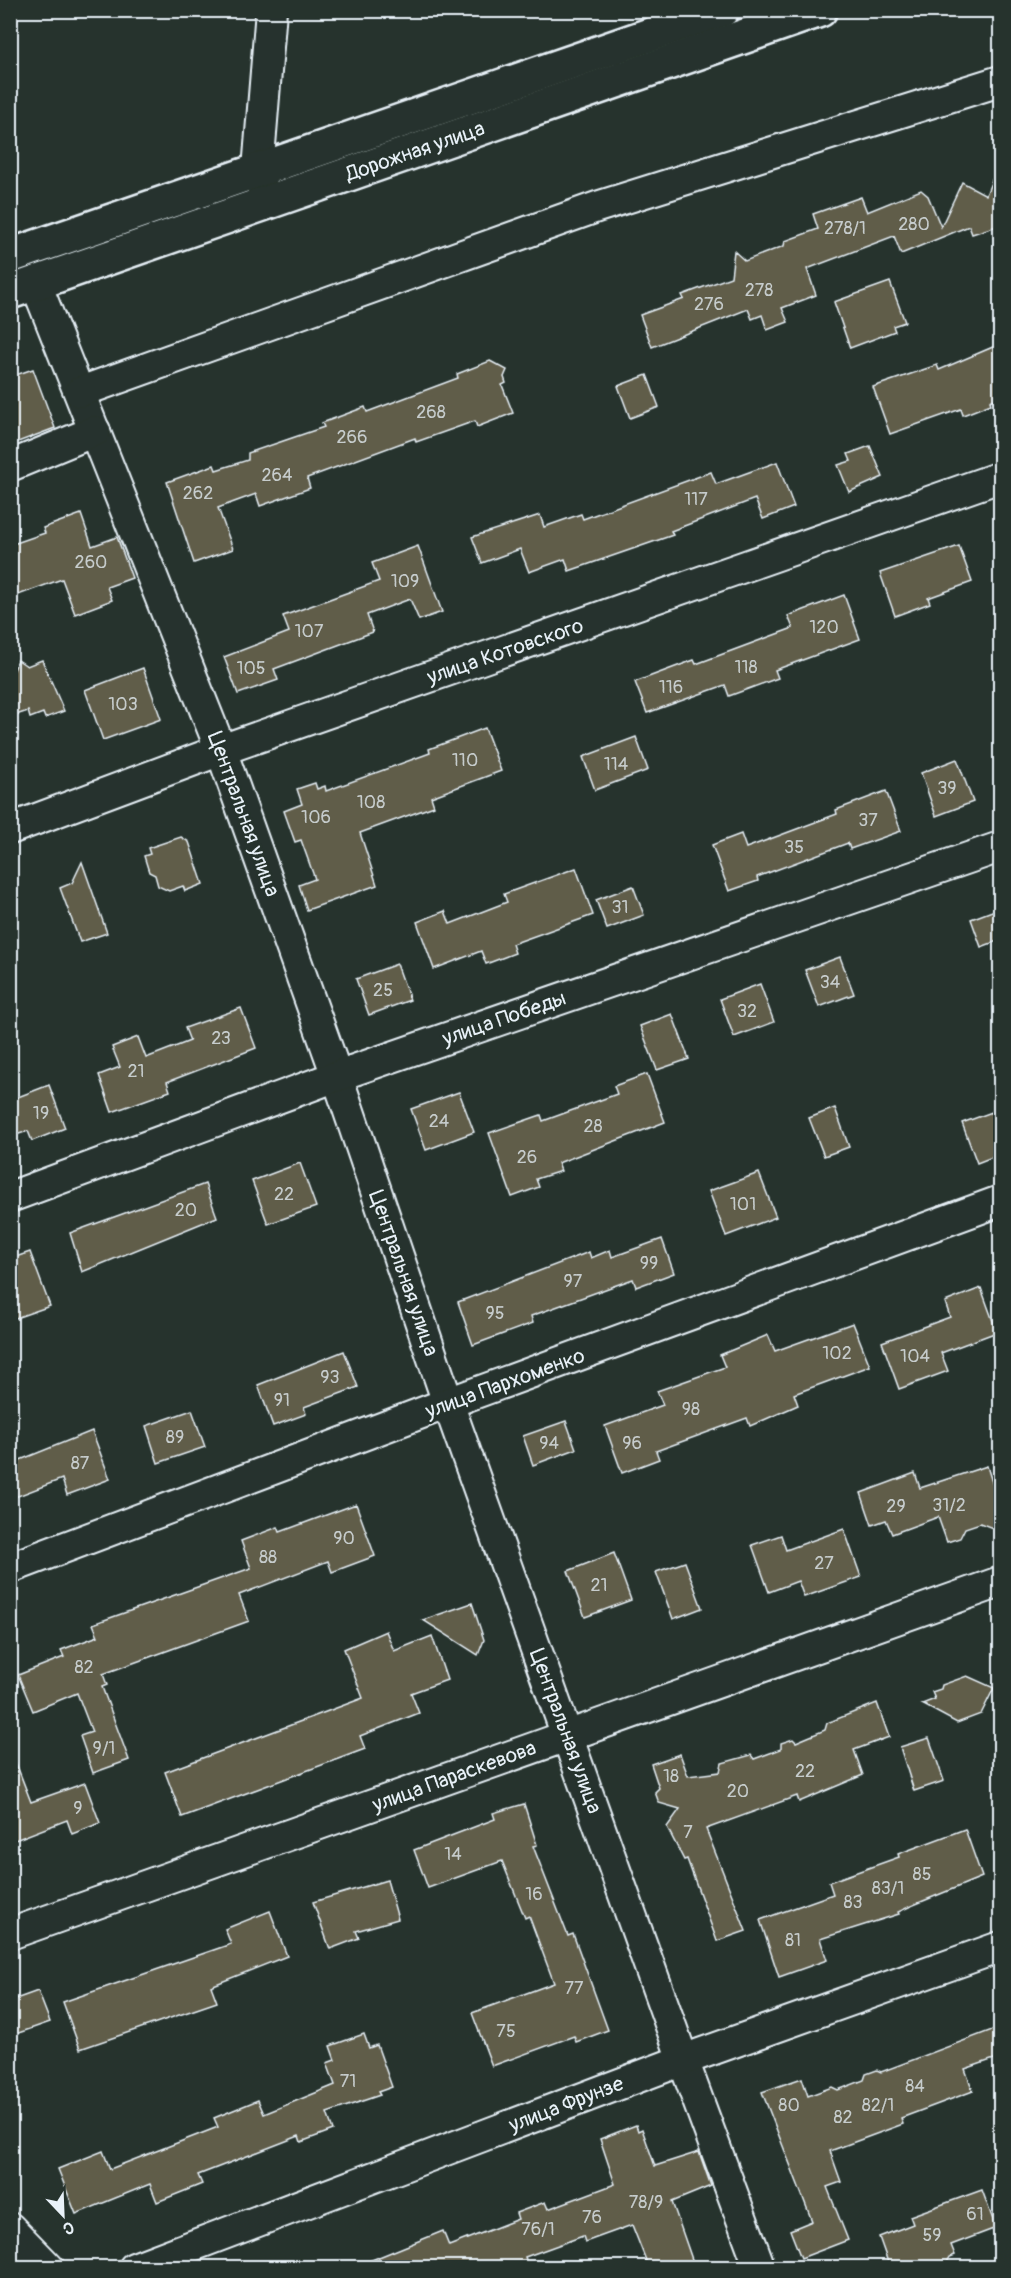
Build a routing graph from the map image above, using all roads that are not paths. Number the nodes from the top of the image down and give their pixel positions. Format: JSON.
{"nodes":[{"id":1,"x":271,"y":10,"type":"edge"},
{"id":2,"x":722,"y":10,"type":"edge"},
{"id":3,"x":820,"y":10,"type":"edge"},
{"id":4,"x":1000,"y":81,"type":"edge"},
{"id":5,"x":258,"y":170,"type":"junction"},
{"id":6,"x":266,"y":202,"type":"junction"},
{"id":7,"x":10,"y":256,"type":"edge"},
{"id":8,"x":23,"y":288,"type":"edge"},
{"id":9,"x":80,"y":392,"type":"junction"},
{"id":10,"x":95,"y":431,"type":"junction"},
{"id":11,"x":10,"y":466,"type":"edge"},
{"id":12,"x":1000,"y":477,"type":"edge"},
{"id":13,"x":222,"y":750,"type":"junction"},
{"id":14,"x":10,"y":829,"type":"edge"},
{"id":15,"x":1000,"y":847,"type":"edge"},
{"id":16,"x":337,"y":1076,"type":"junction"},
{"id":17,"x":10,"y":1197,"type":"edge"},
{"id":18,"x":1000,"y":1201,"type":"edge"},
{"id":19,"x":448,"y":1403,"type":"junction"},
{"id":20,"x":10,"y":1568,"type":"edge"},
{"id":21,"x":1000,"y":1582,"type":"edge"},
{"id":22,"x":568,"y":1735,"type":"junction"},
{"id":23,"x":10,"y":1934,"type":"edge"},
{"id":24,"x":1000,"y":1947,"type":"edge"},
{"id":25,"x":682,"y":2060,"type":"junction"},
{"id":26,"x":10,"y":2228,"type":"edge"},
{"id":27,"x":49,"y":2268,"type":"edge"},
{"id":28,"x":134,"y":2268,"type":"edge"},
{"id":29,"x":760,"y":2268,"type":"edge"}],
"edges":[{"from":1,"to":5,"type":"street"},
{"from":2,"to":5,"type":"main road","name":"Дорожная улица"},
{"from":3,"to":6,"type":"main road","name":"Дорожная улица"},
{"from":4,"to":9,"type":"street"},
{"from":5,"to":6,"type":"street"},
{"from":5,"to":7,"type":"main road","name":"Дорожная улица"},
{"from":6,"to":8,"type":"main road","name":"Дорожная улица"},
{"from":8,"to":9,"type":"street","name":"Центральная улица"},
{"from":9,"to":10,"type":"street","name":"Центральная улица"},
{"from":10,"to":11,"type":"street"},
{"from":10,"to":13,"type":"street","name":"Центральная улица"},
{"from":12,"to":13,"type":"street","name":"улица Котовского"},
{"from":13,"to":14,"type":"street","name":"улица Котовского"},
{"from":13,"to":16,"type":"street","name":"Центральная улица"},
{"from":15,"to":16,"type":"street","name":"улица Победы"},
{"from":16,"to":17,"type":"street","name":"улица Победы"},
{"from":16,"to":19,"type":"street","name":"Центральная улица"},
{"from":18,"to":19,"type":"street","name":"улица Пархоменко"},
{"from":19,"to":20,"type":"street","name":"улица Пархоменко"},
{"from":19,"to":22,"type":"street","name":"Центральная улица"},
{"from":21,"to":22,"type":"street","name":"улица Параскевова"},
{"from":22,"to":23,"type":"street","name":"улица Параскевова"},
{"from":22,"to":25,"type":"street","name":"Центральная улица"},
{"from":24,"to":25,"type":"street","name":"улица Фрунзе"},
{"from":25,"to":28,"type":"street","name":"улица Фрунзе"},
{"from":25,"to":29,"type":"street","name":"Центральная улица"},
{"from":26,"to":27,"type":"street"}]}
